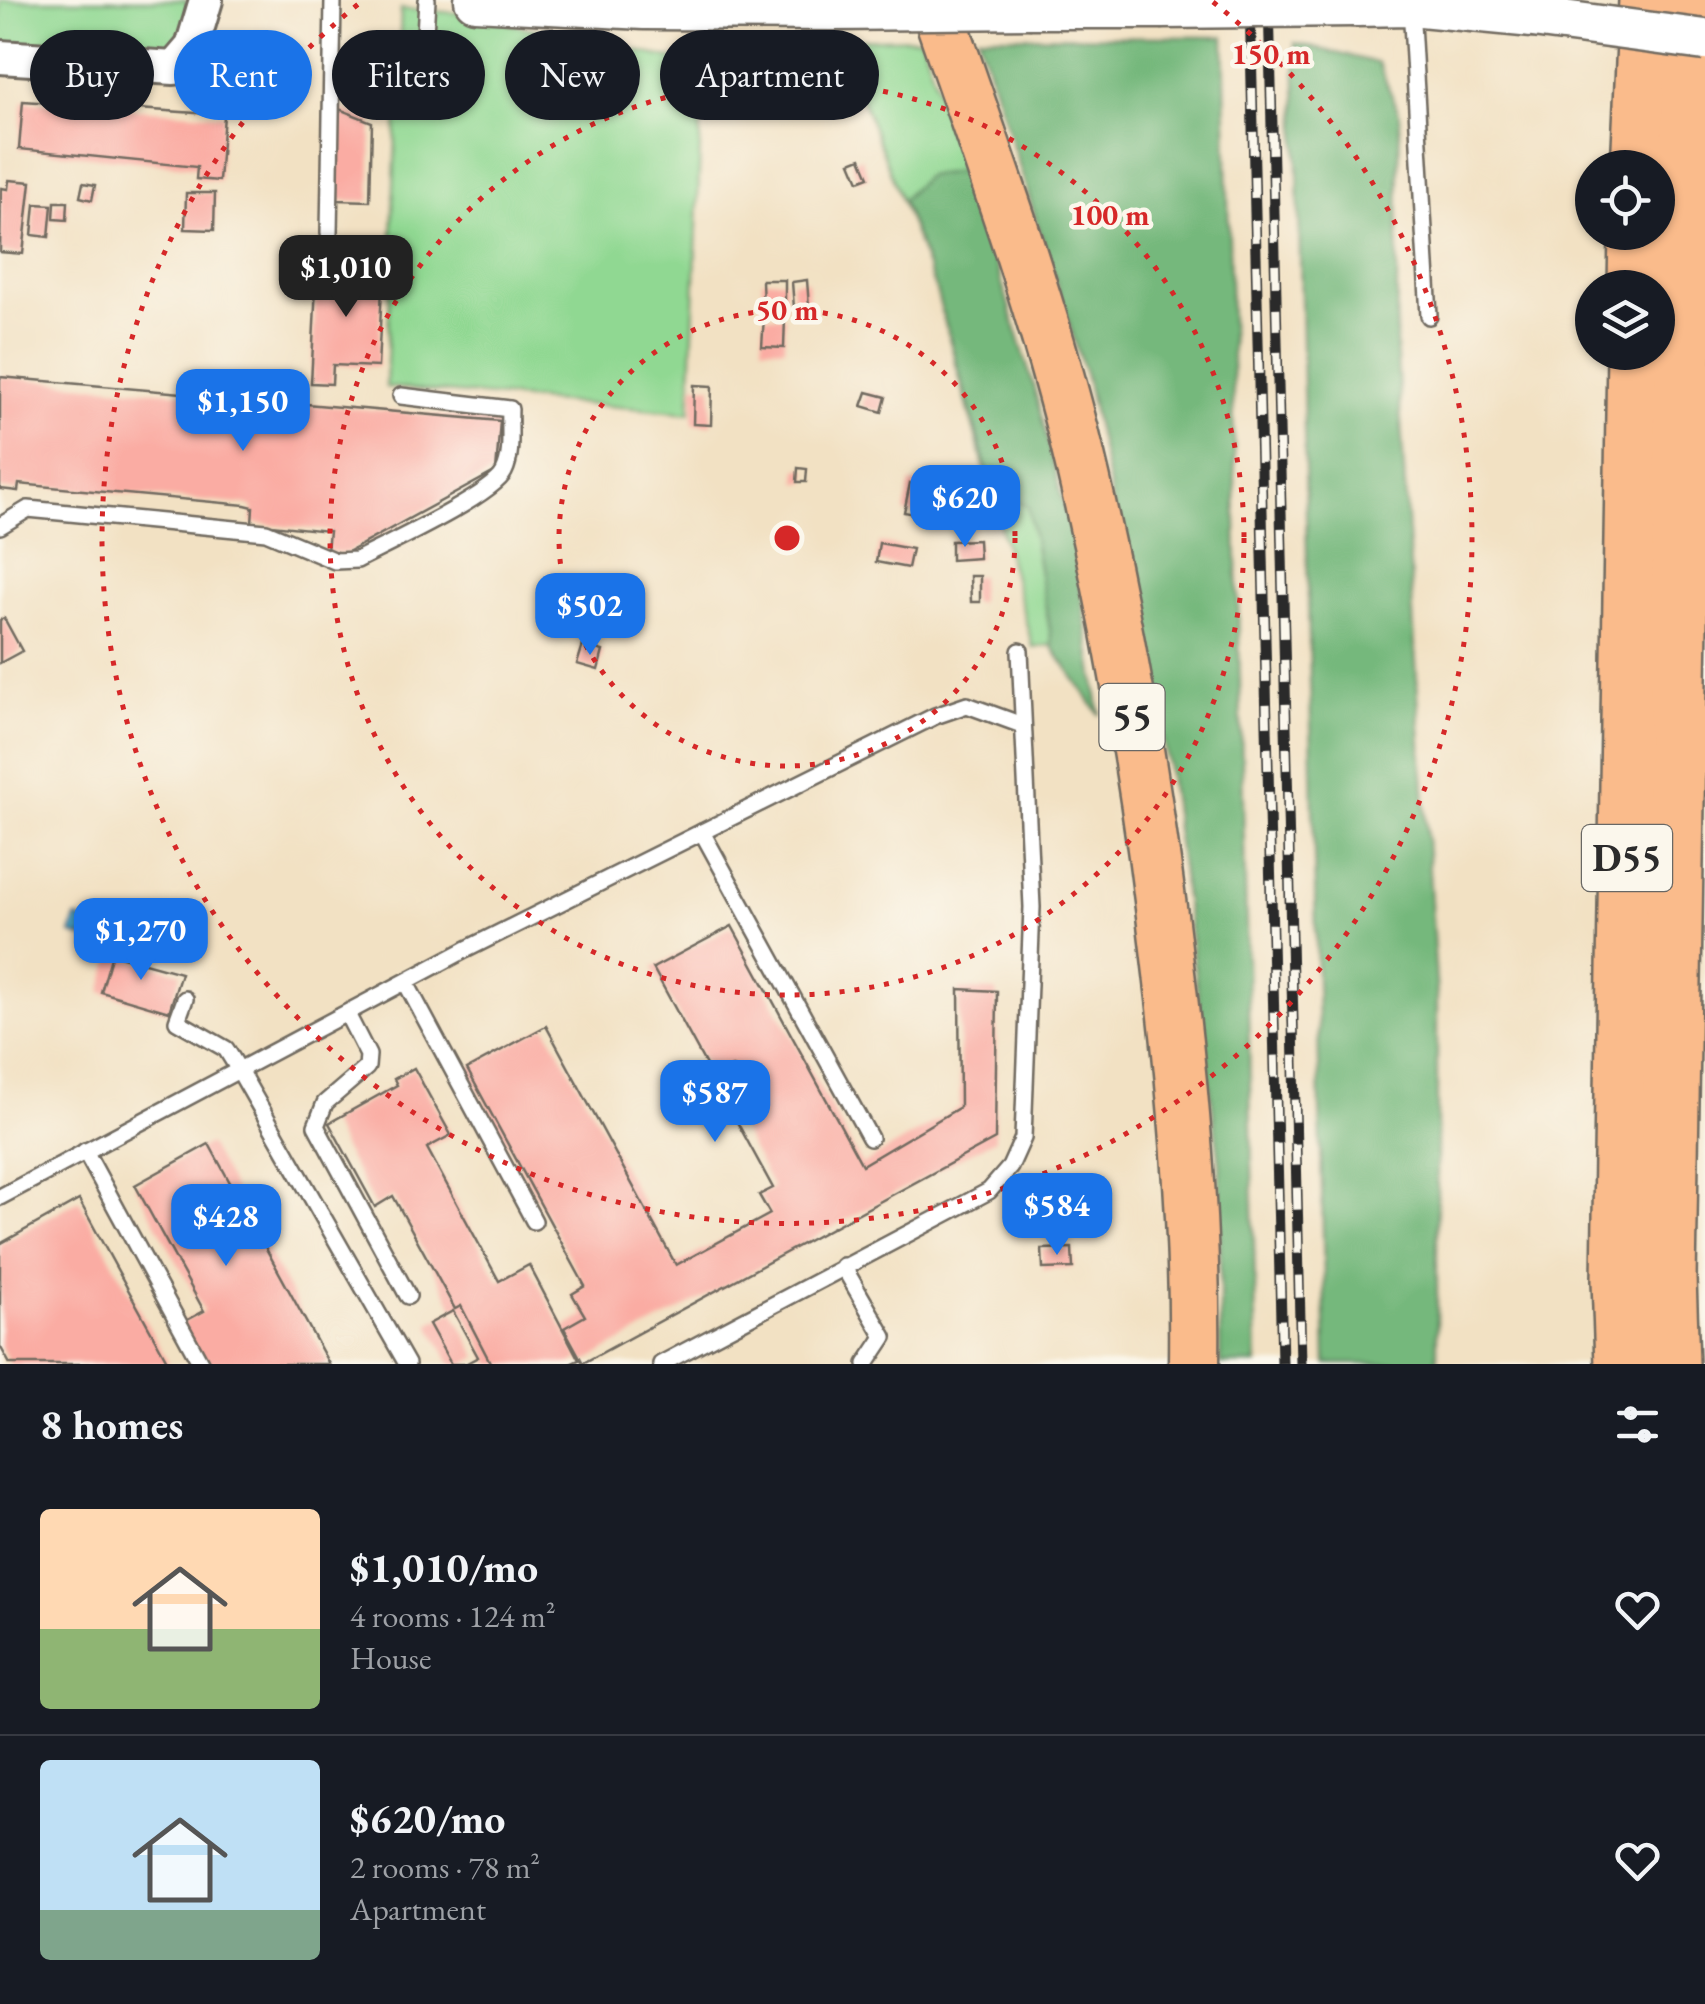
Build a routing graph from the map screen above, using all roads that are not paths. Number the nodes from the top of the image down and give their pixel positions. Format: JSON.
{"nodes":[{"id":1,"x":206,"y":0,"type":"edge"},
{"id":2,"x":333,"y":0,"type":"edge"},
{"id":3,"x":427,"y":0,"type":"edge"},
{"id":4,"x":475,"y":0,"type":"edge"},
{"id":5,"x":934,"y":0,"type":"edge"},
{"id":6,"x":1647,"y":0,"type":"edge"},
{"id":7,"x":1695,"y":0,"type":"edge"},
{"id":8,"x":1035,"y":5,"type":"edge"},
{"id":9,"x":1411,"y":6,"type":"junction"},
{"id":10,"x":425,"y":30,"type":"edge"},
{"id":11,"x":1705,"y":40,"type":"edge"},
{"id":12,"x":0,"y":57,"type":"edge"},
{"id":13,"x":1640,"y":150,"type":"edge"},
{"id":14,"x":330,"y":233,"type":"dead end"},
{"id":15,"x":1429,"y":316,"type":"dead end"},
{"id":16,"x":1635,"y":370,"type":"edge"},
{"id":17,"x":401,"y":396,"type":"dead end"},
{"id":18,"x":0,"y":526,"type":"edge"},
{"id":19,"x":1020,"y":650,"type":"dead end"},
{"id":20,"x":1022,"y":724,"type":"junction"},
{"id":21,"x":702,"y":832,"type":"junction"},
{"id":22,"x":406,"y":982,"type":"junction"},
{"id":23,"x":185,"y":1000,"type":"dead end"},
{"id":24,"x":347,"y":1014,"type":"junction"},
{"id":25,"x":238,"y":1070,"type":"junction"},
{"id":26,"x":870,"y":1138,"type":"dead end"},
{"id":27,"x":86,"y":1151,"type":"junction"},
{"id":28,"x":0,"y":1197,"type":"edge"},
{"id":29,"x":534,"y":1220,"type":"dead end"},
{"id":30,"x":843,"y":1266,"type":"junction"},
{"id":31,"x":408,"y":1296,"type":"dead end"},
{"id":32,"x":201,"y":1364,"type":"edge"},
{"id":33,"x":408,"y":1364,"type":"edge"},
{"id":34,"x":661,"y":1364,"type":"edge"},
{"id":35,"x":866,"y":1364,"type":"edge"},
{"id":36,"x":1194,"y":1364,"type":"edge"},
{"id":37,"x":1623,"y":1364,"type":"edge"},
{"id":38,"x":1671,"y":1364,"type":"edge"}],
"edges":[{"from":1,"to":12,"type":"street"},
{"from":2,"to":14,"type":"lane"},
{"from":3,"to":10,"type":"lane"},
{"from":4,"to":8,"type":"street","bridge":true},
{"from":5,"to":36,"type":"main road","number":"55"},
{"from":6,"to":13,"type":"highway"},
{"from":7,"to":38,"type":"highway","number":"D55"},
{"from":8,"to":9,"type":"street","bridge":true},
{"from":9,"to":11,"type":"street","bridge":true},
{"from":9,"to":15,"type":"lane"},
{"from":16,"to":37,"type":"highway","number":"D55"},
{"from":17,"to":18,"type":"lane"},
{"from":19,"to":20,"type":"lane"},
{"from":20,"to":21,"type":"lane"},
{"from":20,"to":30,"type":"lane"},
{"from":21,"to":22,"type":"lane"},
{"from":21,"to":26,"type":"lane"},
{"from":22,"to":24,"type":"lane"},
{"from":22,"to":29,"type":"lane"},
{"from":23,"to":25,"type":"lane"},
{"from":24,"to":25,"type":"lane"},
{"from":24,"to":31,"type":"lane"},
{"from":25,"to":27,"type":"lane"},
{"from":25,"to":33,"type":"lane"},
{"from":27,"to":28,"type":"lane"},
{"from":27,"to":32,"type":"lane"},
{"from":30,"to":34,"type":"lane"},
{"from":30,"to":35,"type":"lane"}]}
